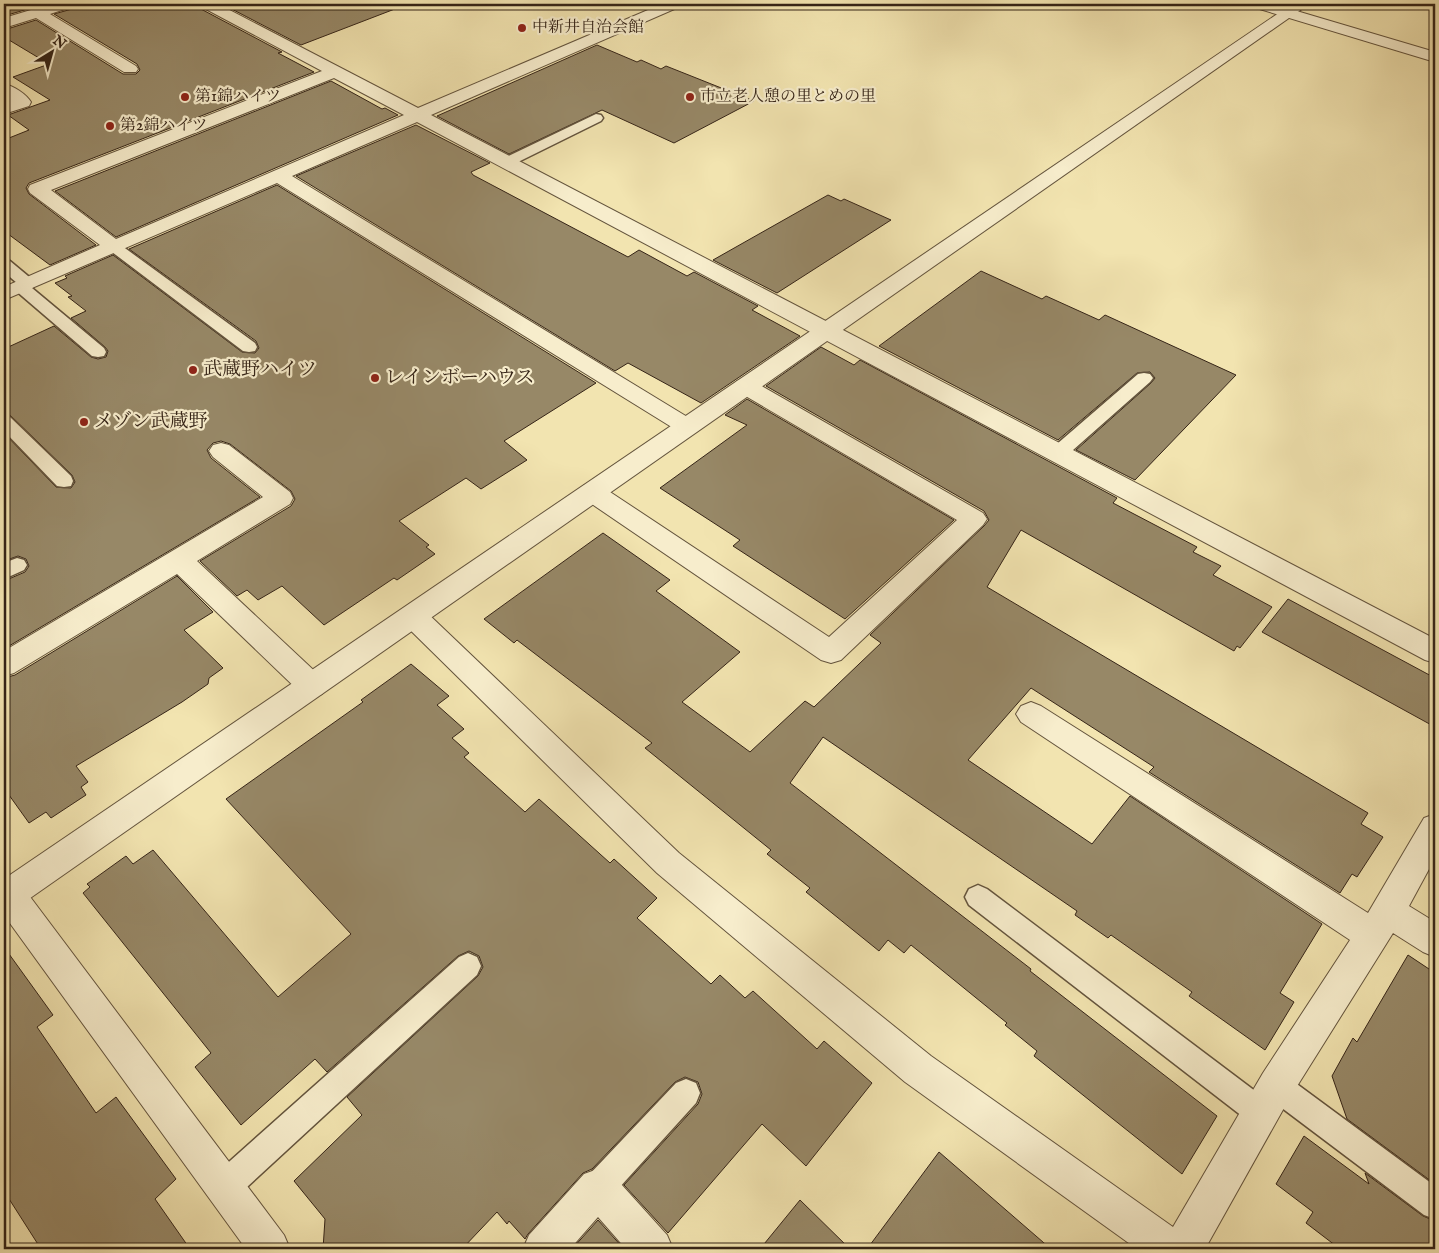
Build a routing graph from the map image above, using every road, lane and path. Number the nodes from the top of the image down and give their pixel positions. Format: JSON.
{"nodes":[{"id":1,"x":66,"y":4,"type":"edge"},
{"id":2,"x":208,"y":4,"type":"edge"},
{"id":3,"x":674,"y":4,"type":"edge"},
{"id":4,"x":1258,"y":4,"type":"edge"},
{"id":5,"x":1295,"y":8,"type":"edge"},
{"id":6,"x":39,"y":12,"type":"junction"},
{"id":7,"x":4,"y":24,"type":"edge"},
{"id":8,"x":1435,"y":57,"type":"edge"},
{"id":9,"x":130,"y":69,"type":"dead end"},
{"id":10,"x":337,"y":71,"type":"junction"},
{"id":11,"x":4,"y":89,"type":"edge"},
{"id":12,"x":4,"y":109,"type":"edge"},
{"id":13,"x":417,"y":114,"type":"junction"},
{"id":14,"x":596,"y":118,"type":"dead end"},
{"id":15,"x":507,"y":162,"type":"junction"},
{"id":16,"x":279,"y":176,"type":"junction"},
{"id":17,"x":113,"y":246,"type":"junction"},
{"id":18,"x":4,"y":264,"type":"edge"},
{"id":19,"x":18,"y":288,"type":"edge"},
{"id":20,"x":826,"y":332,"type":"junction"},
{"id":21,"x":249,"y":347,"type":"dead end"},
{"id":22,"x":98,"y":352,"type":"dead end"},
{"id":23,"x":1144,"y":378,"type":"dead end"},
{"id":24,"x":745,"y":386,"type":"junction"},
{"id":25,"x":4,"y":420,"type":"edge"},
{"id":26,"x":686,"y":426,"type":"junction"},
{"id":27,"x":221,"y":451,"type":"dead end"},
{"id":28,"x":1057,"y":454,"type":"junction"},
{"id":29,"x":64,"y":481,"type":"dead end"},
{"id":30,"x":592,"y":492,"type":"junction"},
{"id":31,"x":179,"y":560,"type":"junction"},
{"id":32,"x":413,"y":616,"type":"junction"},
{"id":33,"x":1435,"y":652,"type":"edge"},
{"id":34,"x":4,"y":665,"type":"edge"},
{"id":35,"x":312,"y":686,"type":"junction"},
{"id":36,"x":1031,"y":714,"type":"dead end"},
{"id":37,"x":1435,"y":828,"type":"edge"},
{"id":38,"x":5,"y":894,"type":"edge"},
{"id":39,"x":978,"y":897,"type":"dead end"},
{"id":40,"x":1379,"y":922,"type":"junction"},
{"id":41,"x":1435,"y":941,"type":"edge"},
{"id":42,"x":468,"y":966,"type":"dead end"},
{"id":43,"x":686,"y":1093,"type":"dead end"},
{"id":44,"x":1268,"y":1099,"type":"junction"},
{"id":45,"x":223,"y":1188,"type":"junction"},
{"id":46,"x":598,"y":1188,"type":"junction"},
{"id":47,"x":1435,"y":1204,"type":"edge"},
{"id":48,"x":270,"y":1249,"type":"edge"},
{"id":49,"x":543,"y":1249,"type":"edge"},
{"id":50,"x":653,"y":1249,"type":"edge"},
{"id":51,"x":1170,"y":1249,"type":"edge"},
{"id":52,"x":1183,"y":1249,"type":"edge"}],
"edges":[{"from":1,"to":6,"type":"street"},
{"from":2,"to":10,"type":"street"},
{"from":3,"to":13,"type":"street"},
{"from":4,"to":5,"type":"street"},
{"from":5,"to":8,"type":"street"},
{"from":5,"to":20,"type":"street"},
{"from":6,"to":7,"type":"street"},
{"from":6,"to":9,"type":"street"},
{"from":10,"to":13,"type":"street"},
{"from":10,"to":17,"type":"street"},
{"from":11,"to":12,"type":"street"},
{"from":13,"to":15,"type":"street"},
{"from":13,"to":16,"type":"street"},
{"from":14,"to":15,"type":"lane"},
{"from":15,"to":20,"type":"street"},
{"from":16,"to":17,"type":"street"},
{"from":16,"to":26,"type":"street"},
{"from":17,"to":19,"type":"street"},
{"from":17,"to":21,"type":"lane"},
{"from":18,"to":19,"type":"lane"},
{"from":19,"to":22,"type":"lane"},
{"from":20,"to":24,"type":"street"},
{"from":20,"to":28,"type":"street"},
{"from":23,"to":28,"type":"lane"},
{"from":24,"to":26,"type":"street"},
{"from":24,"to":30,"type":"street"},
{"from":25,"to":29,"type":"lane"},
{"from":26,"to":30,"type":"street"},
{"from":27,"to":31,"type":"street"},
{"from":28,"to":33,"type":"street"},
{"from":30,"to":32,"type":"street"},
{"from":31,"to":34,"type":"street"},
{"from":31,"to":35,"type":"street"},
{"from":32,"to":35,"type":"street"},
{"from":32,"to":51,"type":"street"},
{"from":35,"to":38,"type":"street"},
{"from":36,"to":40,"type":"street"},
{"from":37,"to":40,"type":"street"},
{"from":38,"to":45,"type":"street"},
{"from":39,"to":44,"type":"lane"},
{"from":40,"to":41,"type":"street"},
{"from":40,"to":44,"type":"street"},
{"from":42,"to":45,"type":"lane"},
{"from":43,"to":46,"type":"lane"},
{"from":44,"to":47,"type":"lane"},
{"from":44,"to":52,"type":"street"},
{"from":45,"to":48,"type":"street"},
{"from":46,"to":49,"type":"street"},
{"from":46,"to":50,"type":"street"}]}
